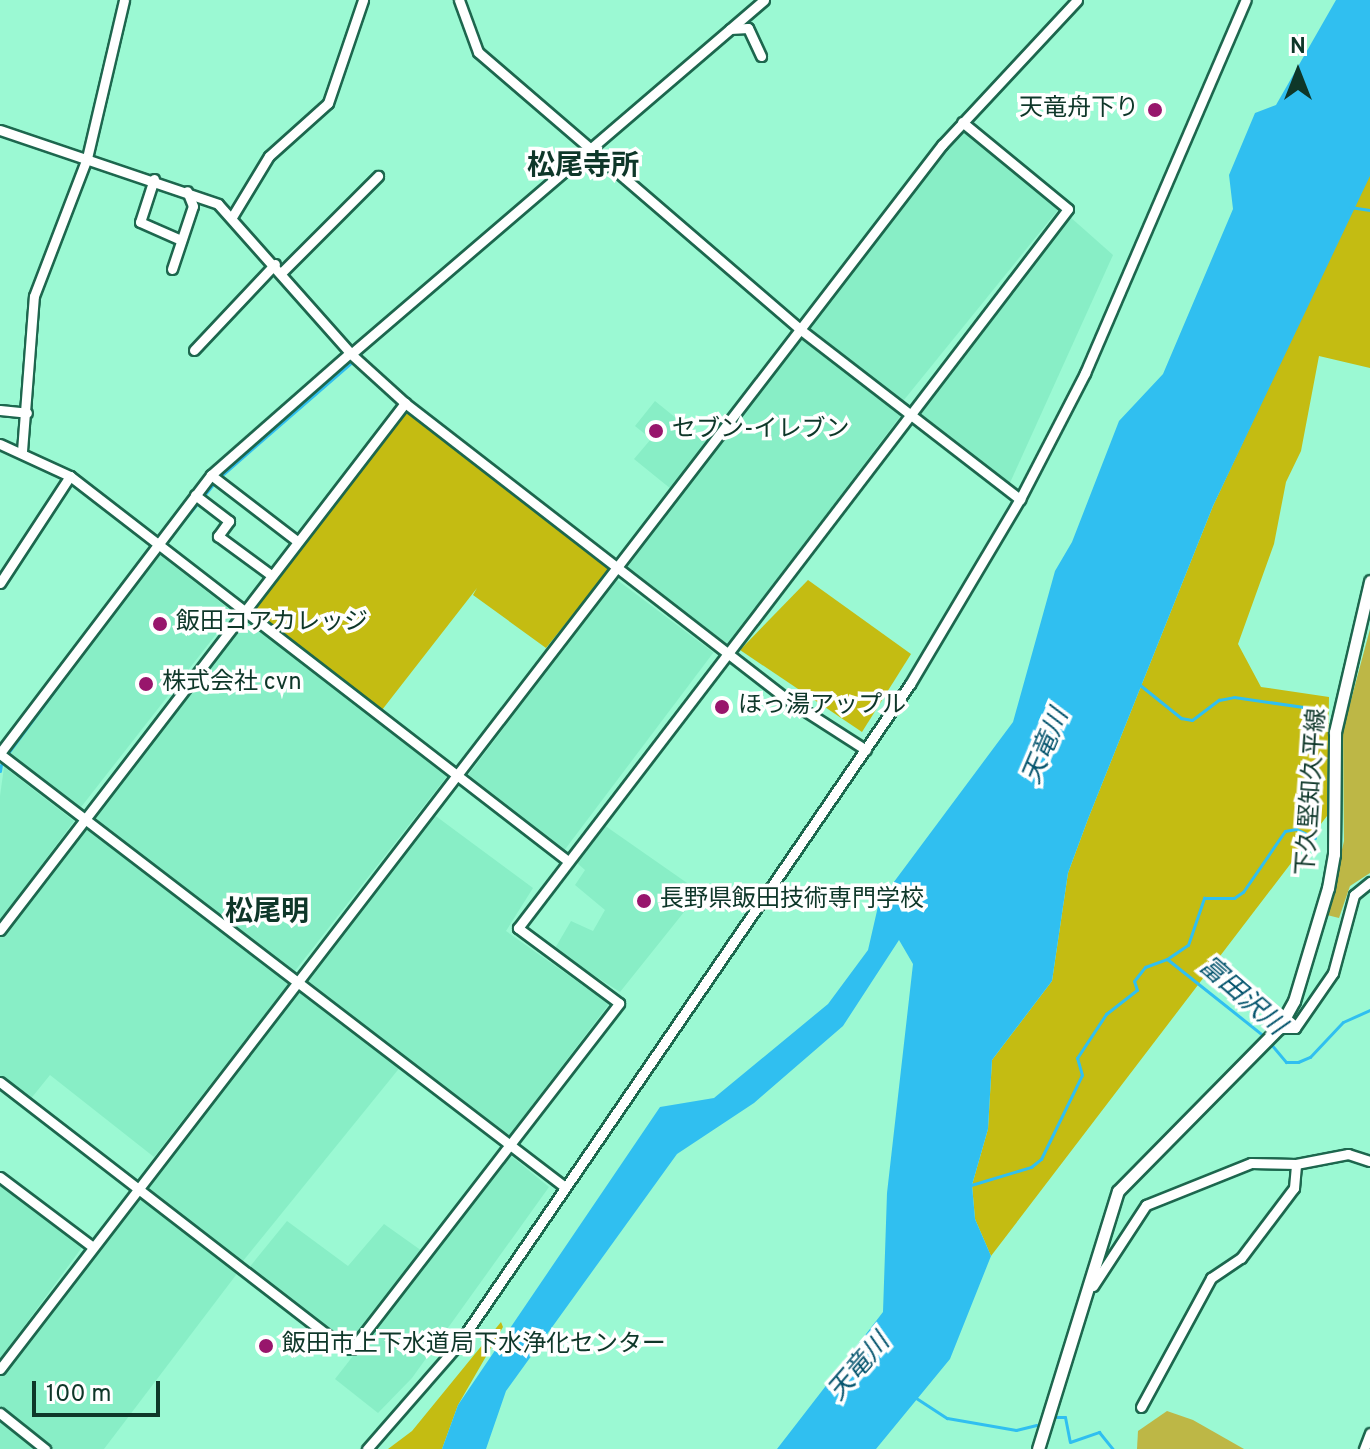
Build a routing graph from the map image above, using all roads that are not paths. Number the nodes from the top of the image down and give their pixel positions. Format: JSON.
{"nodes":[{"id":1,"x":124,"y":0,"type":"edge"},
{"id":2,"x":363,"y":0,"type":"edge"},
{"id":3,"x":459,"y":0,"type":"edge"},
{"id":4,"x":764,"y":0,"type":"edge"},
{"id":5,"x":1077,"y":0,"type":"edge"},
{"id":6,"x":1246,"y":0,"type":"edge"},
{"id":7,"x":730,"y":29,"type":"junction"},
{"id":8,"x":761,"y":56,"type":"dead end"},
{"id":9,"x":962,"y":122,"type":"junction"},
{"id":10,"x":0,"y":130,"type":"edge"},
{"id":11,"x":591,"y":149,"type":"junction"},
{"id":12,"x":87,"y":158,"type":"junction"},
{"id":13,"x":378,"y":176,"type":"dead end"},
{"id":14,"x":154,"y":179,"type":"junction"},
{"id":15,"x":187,"y":191,"type":"junction"},
{"id":16,"x":232,"y":217,"type":"junction"},
{"id":17,"x":181,"y":240,"type":"junction"},
{"id":18,"x":278,"y":268,"type":"junction"},
{"id":19,"x":172,"y":269,"type":"dead end"},
{"id":20,"x":801,"y":330,"type":"junction"},
{"id":21,"x":194,"y":350,"type":"dead end"},
{"id":22,"x":351,"y":354,"type":"junction"},
{"id":23,"x":405,"y":403,"type":"junction"},
{"id":24,"x":0,"y":410,"type":"edge"},
{"id":25,"x":27,"y":413,"type":"junction"},
{"id":26,"x":911,"y":416,"type":"junction"},
{"id":27,"x":0,"y":444,"type":"edge"},
{"id":28,"x":22,"y":451,"type":"junction"},
{"id":29,"x":211,"y":475,"type":"junction"},
{"id":30,"x":70,"y":476,"type":"junction"},
{"id":31,"x":195,"y":495,"type":"junction"},
{"id":32,"x":1020,"y":499,"type":"junction"},
{"id":33,"x":297,"y":541,"type":"junction"},
{"id":34,"x":160,"y":546,"type":"junction"},
{"id":35,"x":617,"y":567,"type":"junction"},
{"id":36,"x":271,"y":575,"type":"junction"},
{"id":37,"x":1370,"y":581,"type":"edge"},
{"id":38,"x":0,"y":583,"type":"edge"},
{"id":39,"x":244,"y":610,"type":"junction"},
{"id":40,"x":727,"y":652,"type":"junction"},
{"id":41,"x":866,"y":750,"type":"junction"},
{"id":42,"x":0,"y":754,"type":"edge"},
{"id":43,"x":457,"y":775,"type":"junction"},
{"id":44,"x":85,"y":819,"type":"junction"},
{"id":45,"x":568,"y":861,"type":"junction"},
{"id":46,"x":1370,"y":882,"type":"edge"},
{"id":47,"x":0,"y":930,"type":"edge"},
{"id":48,"x":298,"y":982,"type":"junction"},
{"id":49,"x":1276,"y":1031,"type":"junction"},
{"id":50,"x":2,"y":1088,"type":"edge"},
{"id":51,"x":509,"y":1146,"type":"junction"},
{"id":52,"x":1370,"y":1161,"type":"edge"},
{"id":53,"x":1296,"y":1164,"type":"junction"},
{"id":54,"x":0,"y":1177,"type":"edge"},
{"id":55,"x":565,"y":1187,"type":"junction"},
{"id":56,"x":138,"y":1190,"type":"junction"},
{"id":57,"x":93,"y":1247,"type":"junction"},
{"id":58,"x":1082,"y":1301,"type":"junction"},
{"id":59,"x":0,"y":1369,"type":"edge"},
{"id":60,"x":1141,"y":1407,"type":"dead end"},
{"id":61,"x":0,"y":1413,"type":"edge"},
{"id":62,"x":1370,"y":1433,"type":"edge"},
{"id":63,"x":45,"y":1449,"type":"edge"},
{"id":64,"x":367,"y":1449,"type":"edge"},
{"id":65,"x":1038,"y":1449,"type":"edge"},
{"id":66,"x":1364,"y":1449,"type":"edge"}],
"edges":[{"from":1,"to":12,"type":"street"},
{"from":2,"to":16,"type":"street"},
{"from":3,"to":11,"type":"street"},
{"from":4,"to":7,"type":"street"},
{"from":5,"to":9,"type":"street"},
{"from":6,"to":32,"type":"street"},
{"from":7,"to":8,"type":"street"},
{"from":7,"to":11,"type":"street"},
{"from":9,"to":20,"type":"street"},
{"from":9,"to":26,"type":"street"},
{"from":10,"to":12,"type":"street"},
{"from":11,"to":20,"type":"street"},
{"from":11,"to":22,"type":"street"},
{"from":12,"to":14,"type":"street"},
{"from":12,"to":25,"type":"street"},
{"from":13,"to":18,"type":"street"},
{"from":14,"to":15,"type":"street"},
{"from":14,"to":17,"type":"street"},
{"from":15,"to":16,"type":"street"},
{"from":15,"to":17,"type":"street"},
{"from":16,"to":18,"type":"street"},
{"from":17,"to":19,"type":"street"},
{"from":18,"to":21,"type":"street"},
{"from":18,"to":22,"type":"street"},
{"from":20,"to":26,"type":"street"},
{"from":20,"to":35,"type":"street"},
{"from":22,"to":23,"type":"street"},
{"from":22,"to":29,"type":"street"},
{"from":23,"to":33,"type":"street"},
{"from":23,"to":35,"type":"street"},
{"from":24,"to":25,"type":"street"},
{"from":25,"to":28,"type":"street"},
{"from":26,"to":32,"type":"street"},
{"from":26,"to":40,"type":"street"},
{"from":27,"to":28,"type":"street"},
{"from":28,"to":30,"type":"street"},
{"from":29,"to":31,"type":"street"},
{"from":29,"to":33,"type":"street"},
{"from":30,"to":34,"type":"street"},
{"from":30,"to":38,"type":"street"},
{"from":31,"to":34,"type":"street"},
{"from":31,"to":36,"type":"street"},
{"from":32,"to":41,"type":"street"},
{"from":33,"to":36,"type":"street"},
{"from":34,"to":39,"type":"street"},
{"from":34,"to":42,"type":"street"},
{"from":35,"to":40,"type":"street"},
{"from":35,"to":43,"type":"street"},
{"from":36,"to":39,"type":"street"},
{"from":37,"to":49,"type":"main road","name":"下久堅知久平線"},
{"from":39,"to":43,"type":"street"},
{"from":39,"to":44,"type":"street"},
{"from":40,"to":41,"type":"street"},
{"from":40,"to":45,"type":"street"},
{"from":41,"to":55,"type":"street"},
{"from":42,"to":44,"type":"street"},
{"from":43,"to":45,"type":"street"},
{"from":43,"to":48,"type":"street"},
{"from":44,"to":47,"type":"street"},
{"from":44,"to":48,"type":"street"},
{"from":45,"to":51,"type":"street"},
{"from":46,"to":49,"type":"street"},
{"from":48,"to":51,"type":"street"},
{"from":48,"to":56,"type":"street"},
{"from":49,"to":58,"type":"main road","name":"下久堅知久平線"},
{"from":50,"to":56,"type":"street"},
{"from":51,"to":55,"type":"street"},
{"from":51,"to":56,"type":"street"},
{"from":52,"to":53,"type":"street"},
{"from":53,"to":58,"type":"street"},
{"from":53,"to":60,"type":"street"},
{"from":54,"to":57,"type":"street"},
{"from":55,"to":64,"type":"street"},
{"from":56,"to":57,"type":"street"},
{"from":57,"to":59,"type":"street"},
{"from":58,"to":65,"type":"main road","name":"下久堅知久平線"},
{"from":61,"to":63,"type":"street"},
{"from":62,"to":66,"type":"street"}]}
